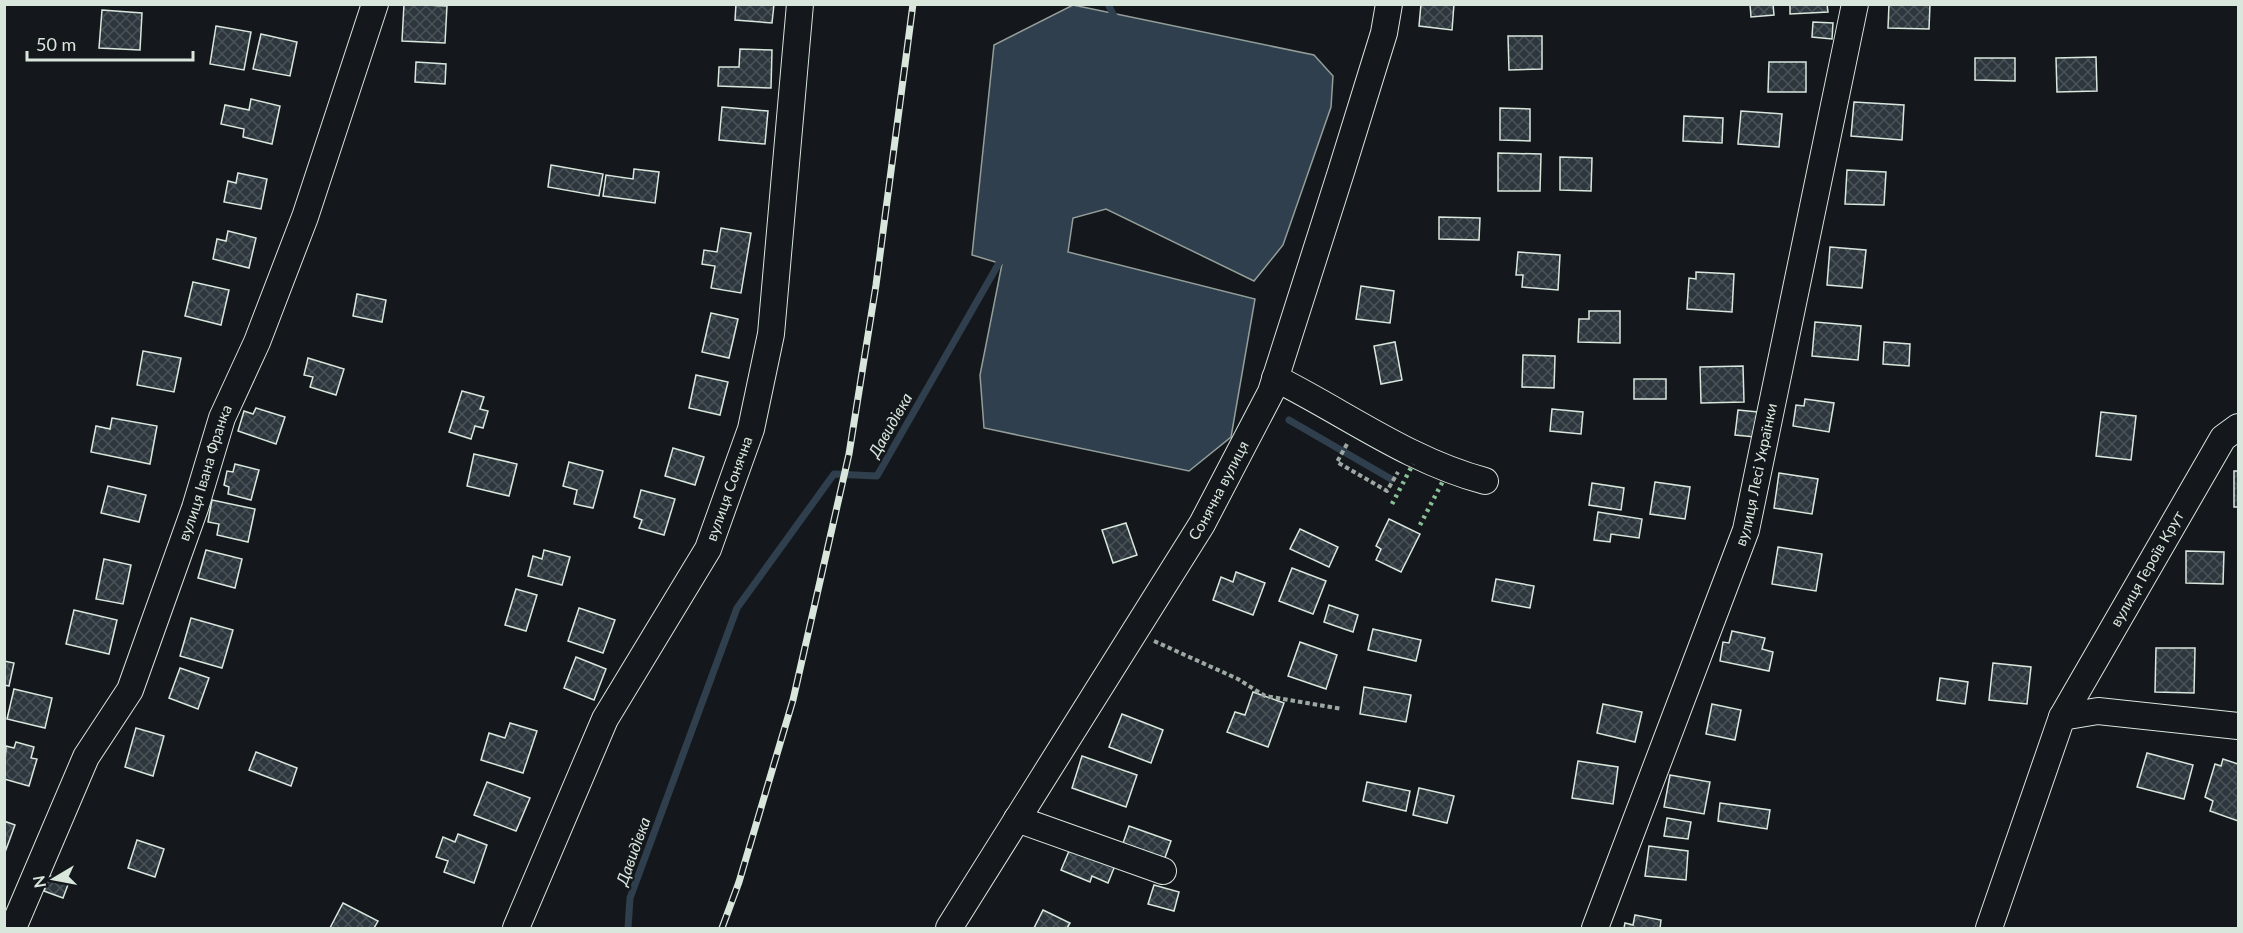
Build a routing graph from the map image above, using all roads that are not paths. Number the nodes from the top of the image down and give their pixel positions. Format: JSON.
{"nodes":[{"id":1,"x":375,"y":4,"type":"edge"},
{"id":2,"x":800,"y":4,"type":"edge"},
{"id":3,"x":1389,"y":4,"type":"edge"},
{"id":4,"x":1855,"y":4,"type":"edge"},
{"id":5,"x":1275,"y":378,"type":"junction"},
{"id":6,"x":2238,"y":427,"type":"edge"},
{"id":7,"x":1485,"y":481,"type":"dead end"},
{"id":8,"x":2062,"y":717,"type":"junction"},
{"id":9,"x":2238,"y":726,"type":"edge"},
{"id":10,"x":1017,"y":819,"type":"junction"},
{"id":11,"x":1163,"y":871,"type":"dead end"},
{"id":12,"x":959,"y":926,"type":"edge"},
{"id":13,"x":13,"y":928,"type":"edge"},
{"id":14,"x":516,"y":928,"type":"edge"},
{"id":15,"x":1595,"y":928,"type":"edge"},
{"id":16,"x":1989,"y":928,"type":"edge"}],
"edges":[{"from":1,"to":13,"type":"street","name":"вулиця Івана Франка"},
{"from":2,"to":14,"type":"street","name":"вулиця Сонячна"},
{"from":3,"to":5,"type":"street","name":"Сонячна вулиця"},
{"from":4,"to":15,"type":"street","name":"вулиця Лесі Українки"},
{"from":5,"to":7,"type":"street"},
{"from":5,"to":10,"type":"street","name":"Сонячна вулиця"},
{"from":6,"to":8,"type":"street","name":"вулиця Героїв Крут"},
{"from":8,"to":9,"type":"street"},
{"from":8,"to":16,"type":"street","name":"вулиця Героїв Крут"},
{"from":10,"to":11,"type":"street"},
{"from":10,"to":12,"type":"street","name":"Сонячна вулиця"}]}
